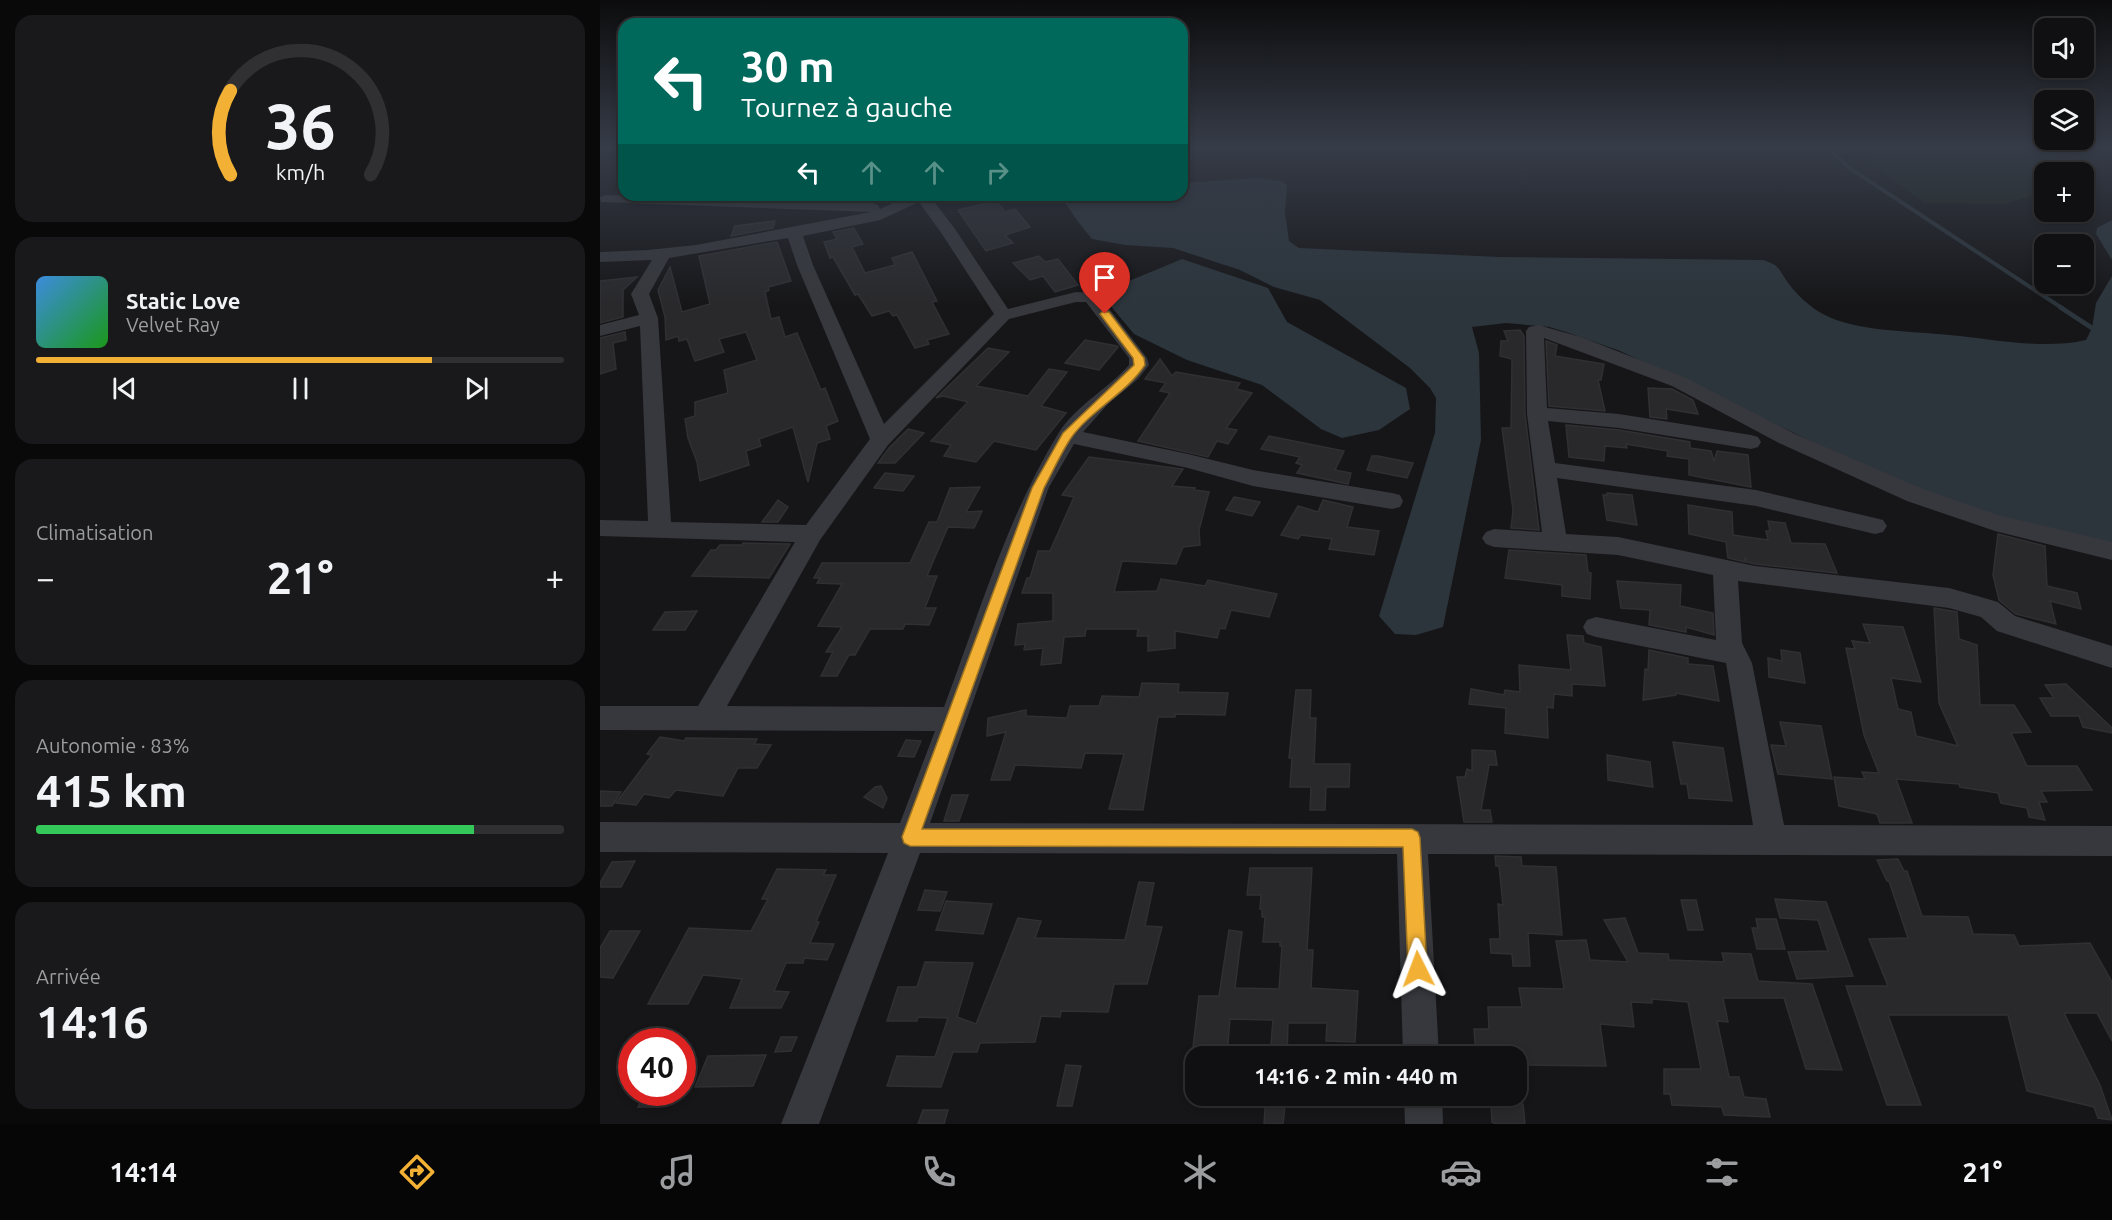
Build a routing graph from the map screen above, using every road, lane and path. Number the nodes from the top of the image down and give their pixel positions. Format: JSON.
{"nodes":[{"id":1,"x":640,"y":201,"type":"edge"},
{"id":2,"x":911,"y":201,"type":"edge"},
{"id":3,"x":926,"y":201,"type":"edge"},
{"id":4,"x":899,"y":208,"type":"junction"},
{"id":5,"x":794,"y":233,"type":"junction"},
{"id":6,"x":663,"y":255,"type":"junction"},
{"id":7,"x":600,"y":257,"type":"edge"},
{"id":8,"x":1003,"y":315,"type":"junction"},
{"id":9,"x":649,"y":318,"type":"junction"},
{"id":10,"x":600,"y":331,"type":"edge"},
{"id":11,"x":1537,"y":414,"type":"junction"},
{"id":12,"x":1067,"y":436,"type":"junction"},
{"id":13,"x":881,"y":441,"type":"junction"},
{"id":14,"x":1751,"y":442,"type":"dead end"},
{"id":15,"x":1543,"y":469,"type":"junction"},
{"id":16,"x":1392,"y":501,"type":"dead end"},
{"id":17,"x":1875,"y":526,"type":"dead end"},
{"id":18,"x":600,"y":528,"type":"edge"},
{"id":19,"x":660,"y":529,"type":"junction"},
{"id":20,"x":812,"y":534,"type":"junction"},
{"id":21,"x":1494,"y":538,"type":"dead end"},
{"id":22,"x":1555,"y":541,"type":"junction"},
{"id":23,"x":2112,"y":550,"type":"edge"},
{"id":24,"x":1725,"y":570,"type":"junction"},
{"id":25,"x":1596,"y":627,"type":"dead end"},
{"id":26,"x":1734,"y":654,"type":"junction"},
{"id":27,"x":2112,"y":657,"type":"edge"},
{"id":28,"x":706,"y":716,"type":"junction"},
{"id":29,"x":600,"y":718,"type":"edge"},
{"id":30,"x":954,"y":719,"type":"junction"},
{"id":31,"x":600,"y":837,"type":"edge"},
{"id":32,"x":910,"y":837,"type":"junction"},
{"id":33,"x":1412,"y":838,"type":"junction"},
{"id":34,"x":1771,"y":840,"type":"junction"},
{"id":35,"x":2112,"y":841,"type":"edge"},
{"id":36,"x":1421,"y":1046,"type":"edge"},
{"id":37,"x":1423,"y":1106,"type":"edge"},
{"id":38,"x":800,"y":1124,"type":"edge"},
{"id":39,"x":1424,"y":1124,"type":"edge"}],
"edges":[{"from":1,"to":4,"type":"street"},
{"from":2,"to":4,"type":"street"},
{"from":3,"to":8,"type":"street"},
{"from":4,"to":5,"type":"street"},
{"from":5,"to":6,"type":"street"},
{"from":5,"to":13,"type":"street"},
{"from":6,"to":7,"type":"street"},
{"from":6,"to":9,"type":"street"},
{"from":8,"to":12,"type":"street"},
{"from":8,"to":13,"type":"street"},
{"from":9,"to":10,"type":"street"},
{"from":9,"to":19,"type":"street"},
{"from":11,"to":14,"type":"street"},
{"from":11,"to":15,"type":"street"},
{"from":11,"to":23,"type":"street"},
{"from":12,"to":16,"type":"street"},
{"from":12,"to":30,"type":"street"},
{"from":13,"to":20,"type":"street"},
{"from":15,"to":17,"type":"street"},
{"from":15,"to":22,"type":"street"},
{"from":18,"to":19,"type":"street"},
{"from":19,"to":20,"type":"street"},
{"from":20,"to":28,"type":"street"},
{"from":21,"to":22,"type":"street"},
{"from":22,"to":24,"type":"street"},
{"from":24,"to":26,"type":"street"},
{"from":24,"to":27,"type":"street"},
{"from":25,"to":26,"type":"street"},
{"from":26,"to":34,"type":"street"},
{"from":28,"to":29,"type":"street"},
{"from":28,"to":30,"type":"street"},
{"from":30,"to":32,"type":"street"},
{"from":31,"to":32,"type":"street"},
{"from":32,"to":33,"type":"street"},
{"from":32,"to":38,"type":"street"},
{"from":33,"to":34,"type":"street"},
{"from":33,"to":36,"type":"street"},
{"from":34,"to":35,"type":"street"},
{"from":37,"to":39,"type":"street"}]}
